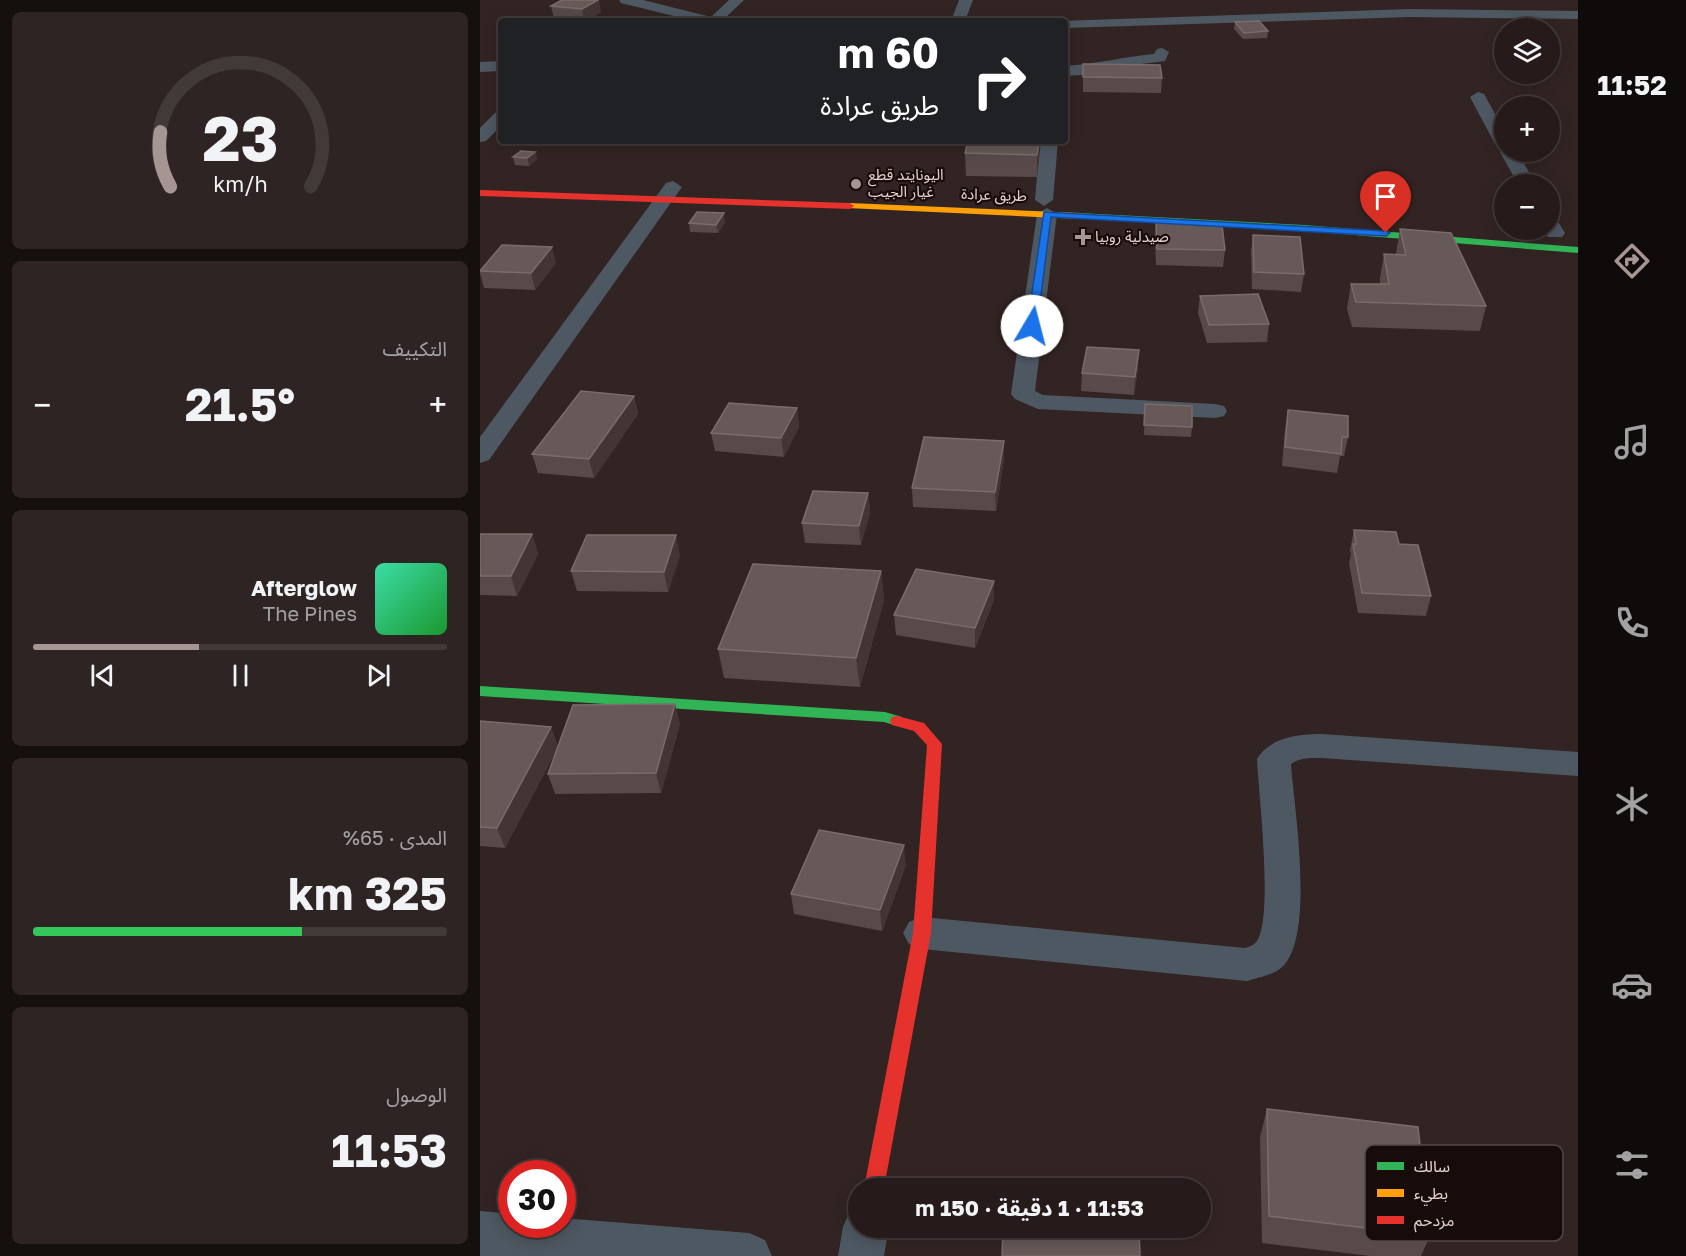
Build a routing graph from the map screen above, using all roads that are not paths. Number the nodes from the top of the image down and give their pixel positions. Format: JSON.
{"nodes":[{"id":1,"x":626,"y":0,"type":"edge"},
{"id":2,"x":737,"y":0,"type":"edge"},
{"id":3,"x":966,"y":0,"type":"edge"},
{"id":4,"x":1402,"y":0,"type":"edge"},
{"id":5,"x":644,"y":2,"type":"edge"},
{"id":6,"x":1410,"y":13,"type":"junction"},
{"id":7,"x":1578,"y":15,"type":"edge"},
{"id":8,"x":701,"y":18,"type":"edge"},
{"id":9,"x":716,"y":18,"type":"edge"},
{"id":10,"x":959,"y":18,"type":"edge"},
{"id":11,"x":1068,"y":24,"type":"edge"},
{"id":12,"x":1162,"y":52,"type":"dead end"},
{"id":13,"x":498,"y":66,"type":"edge"},
{"id":14,"x":480,"y":67,"type":"edge"},
{"id":15,"x":1068,"y":71,"type":"edge"},
{"id":16,"x":1479,"y":97,"type":"dead end"},
{"id":17,"x":498,"y":120,"type":"edge"},
{"id":18,"x":1494,"y":125,"type":"edge"},
{"id":19,"x":480,"y":137,"type":"edge"},
{"id":20,"x":1049,"y":144,"type":"edge"},
{"id":21,"x":480,"y":182,"type":"edge"},
{"id":22,"x":480,"y":193,"type":"edge"},
{"id":23,"x":669,"y":194,"type":"junction"},
{"id":24,"x":1045,"y":207,"type":"junction"},
{"id":25,"x":1425,"y":223,"type":"dead end"},
{"id":26,"x":1578,"y":250,"type":"edge"},
{"id":27,"x":1215,"y":411,"type":"dead end"},
{"id":28,"x":480,"y":455,"type":"edge"},
{"id":29,"x":480,"y":691,"type":"edge"},
{"id":30,"x":1578,"y":764,"type":"edge"},
{"id":31,"x":922,"y":933,"type":"junction"},
{"id":32,"x":876,"y":1178,"type":"edge"},
{"id":33,"x":480,"y":1234,"type":"edge"},
{"id":34,"x":864,"y":1238,"type":"edge"},
{"id":35,"x":677,"y":1253,"type":"edge"},
{"id":36,"x":749,"y":1256,"type":"edge"},
{"id":37,"x":861,"y":1256,"type":"edge"}],
"edges":[{"from":1,"to":5,"type":"street"},
{"from":2,"to":9,"type":"street"},
{"from":3,"to":10,"type":"street"},
{"from":4,"to":6,"type":"street"},
{"from":5,"to":8,"type":"street"},
{"from":6,"to":7,"type":"street"},
{"from":6,"to":11,"type":"street"},
{"from":12,"to":15,"type":"street"},
{"from":13,"to":14,"type":"street"},
{"from":16,"to":18,"type":"street"},
{"from":17,"to":19,"type":"street"},
{"from":20,"to":24,"type":"street"},
{"from":21,"to":23,"type":"main road","name":"طريق عرادة"},
{"from":22,"to":23,"type":"main road","name":"طريق عرادة"},
{"from":23,"to":24,"type":"main road","name":"طريق عرادة"},
{"from":23,"to":28,"type":"street"},
{"from":24,"to":25,"type":"main road","name":"طريق عرادة"},
{"from":24,"to":26,"type":"main road","name":"طريق عرادة"},
{"from":24,"to":27,"type":"street"},
{"from":29,"to":31,"type":"main road"},
{"from":30,"to":31,"type":"street"},
{"from":31,"to":32,"type":"main road"},
{"from":33,"to":35,"type":"street"},
{"from":34,"to":37,"type":"street"},
{"from":35,"to":36,"type":"street"}]}
